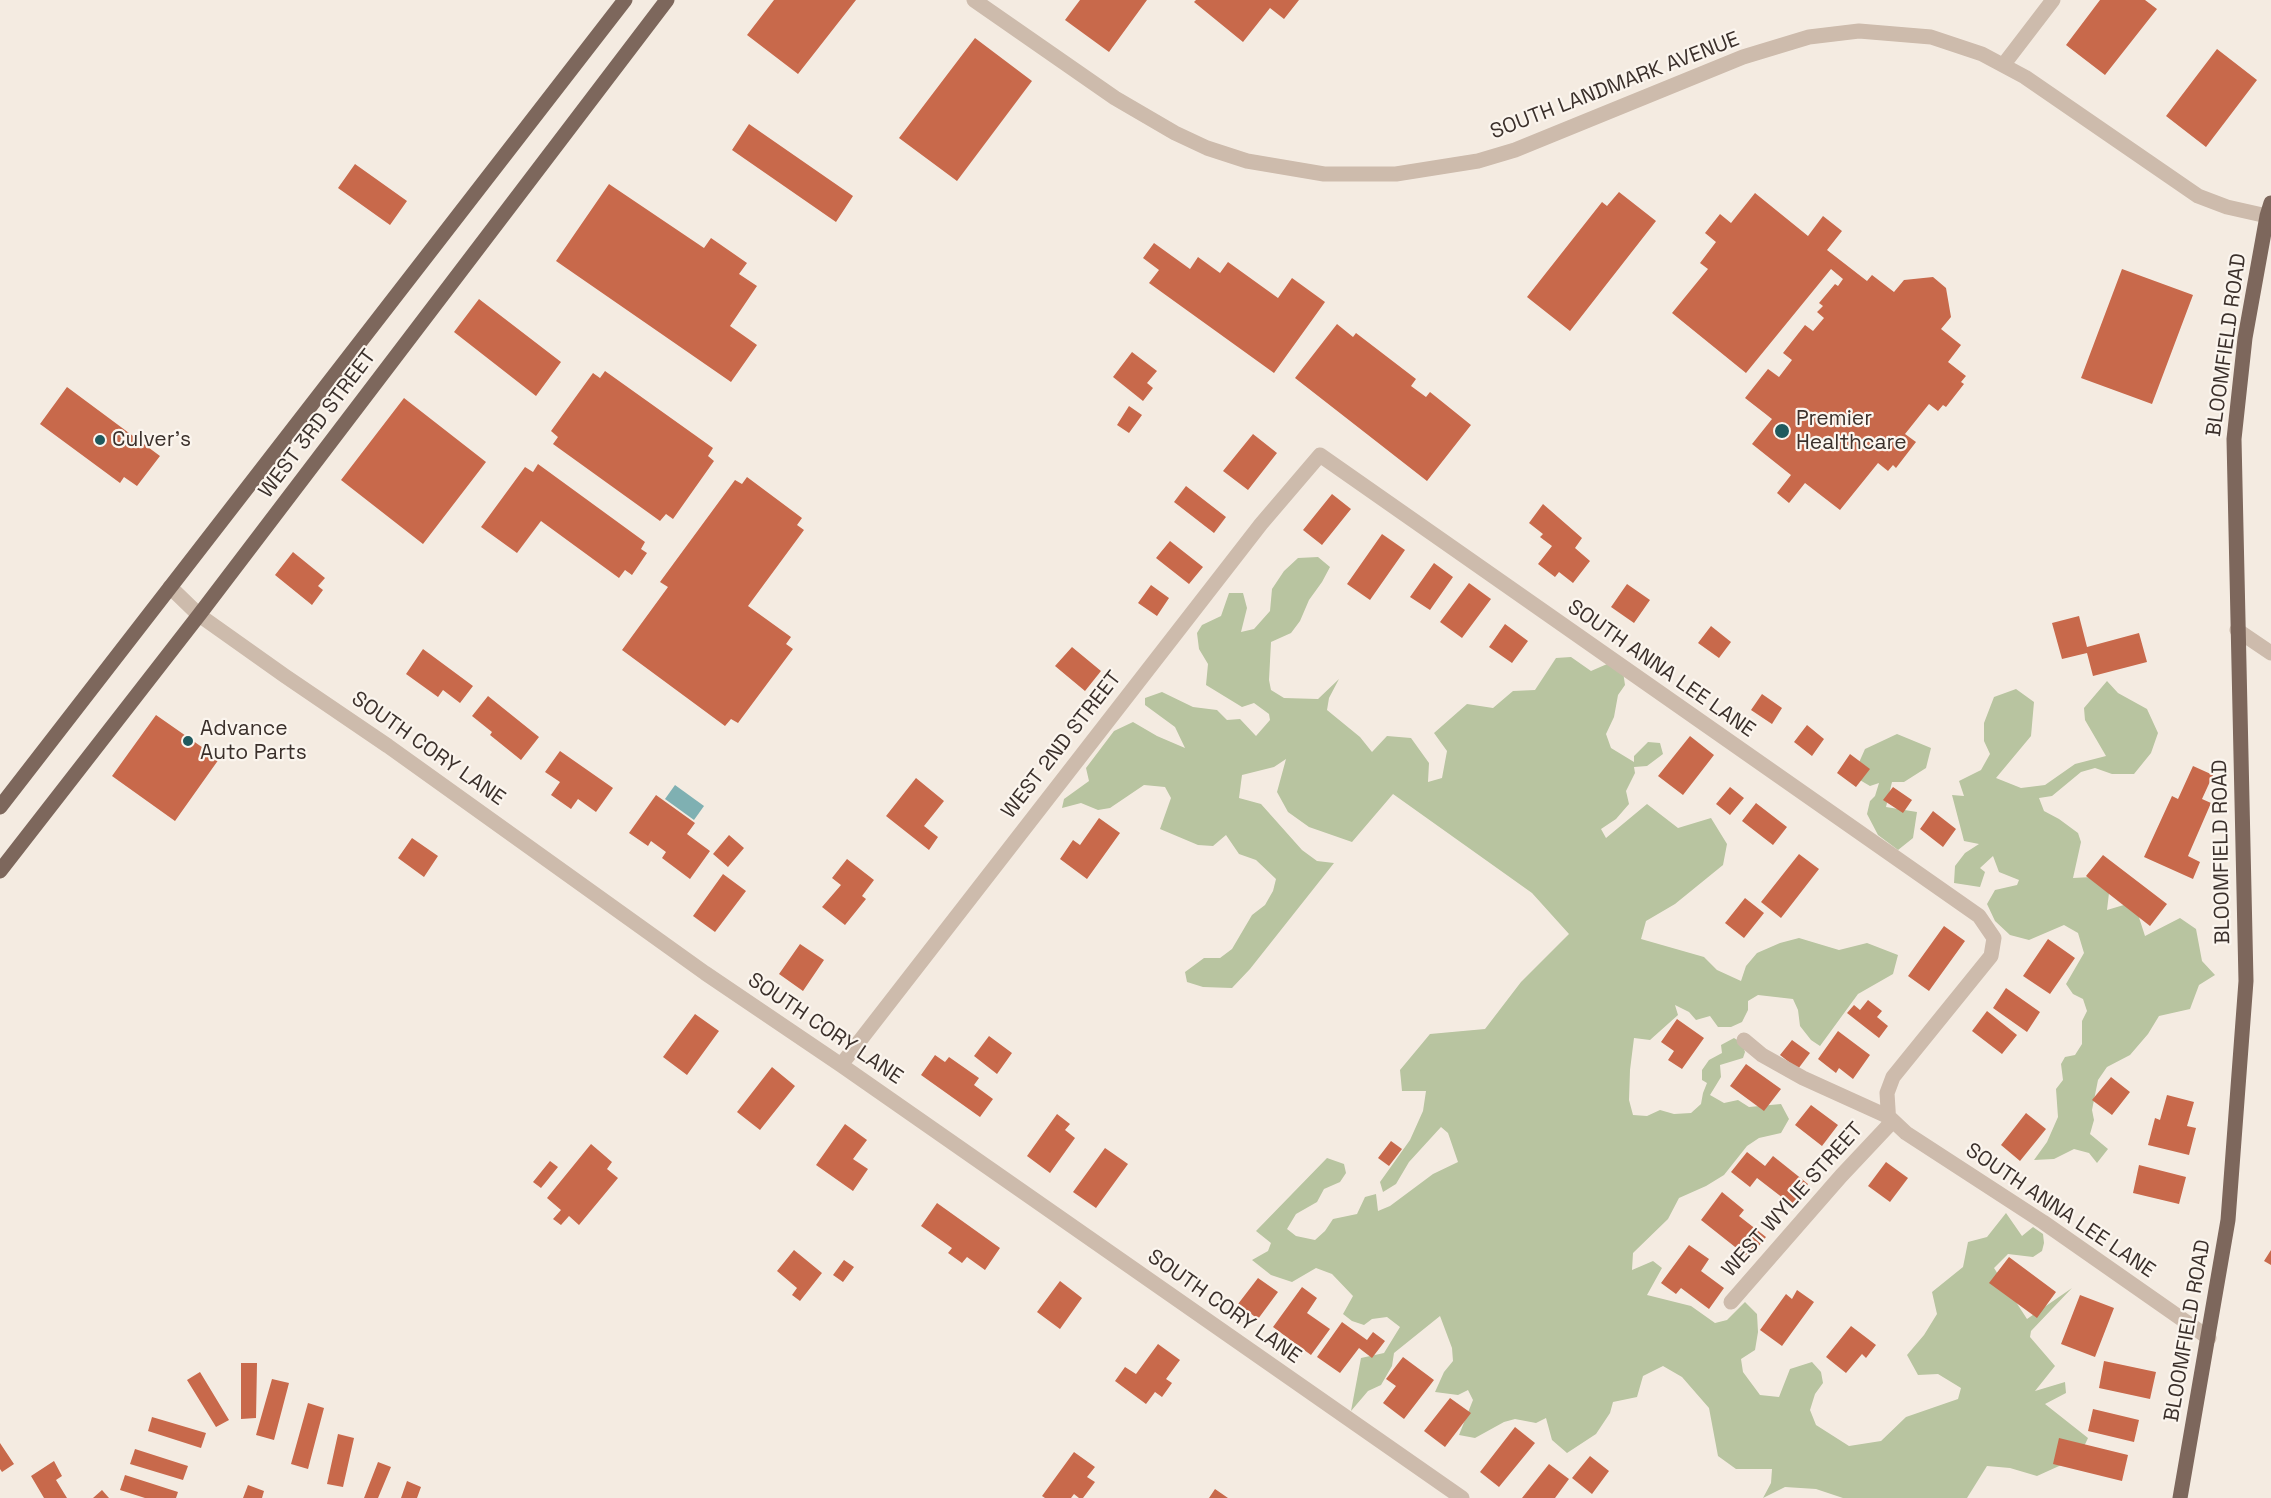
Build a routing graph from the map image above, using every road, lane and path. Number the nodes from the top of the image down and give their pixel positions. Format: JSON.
{"nodes":[{"id":1,"x":625,"y":0,"type":"edge"},
{"id":2,"x":667,"y":0,"type":"edge"},
{"id":3,"x":974,"y":0,"type":"edge"},
{"id":4,"x":2053,"y":0,"type":"edge"},
{"id":5,"x":2004,"y":64,"type":"junction"},
{"id":6,"x":2269,"y":209,"type":"edge"},
{"id":7,"x":1320,"y":454,"type":"joint"},
{"id":8,"x":170,"y":587,"type":"junction"},
{"id":9,"x":199,"y":615,"type":"junction"},
{"id":10,"x":2237,"y":630,"type":"junction"},
{"id":11,"x":2271,"y":653,"type":"edge"},
{"id":12,"x":0,"y":807,"type":"edge"},
{"id":13,"x":0,"y":871,"type":"edge"},
{"id":14,"x":1979,"y":916,"type":"joint"},
{"id":15,"x":1744,"y":1041,"type":"dead end"},
{"id":16,"x":841,"y":1065,"type":"junction"},
{"id":17,"x":1889,"y":1117,"type":"junction"},
{"id":18,"x":1731,"y":1302,"type":"dead end"},
{"id":19,"x":2209,"y":1338,"type":"junction"},
{"id":20,"x":1462,"y":1498,"type":"edge"},
{"id":21,"x":2180,"y":1498,"type":"edge"}],
"edges":[{"from":1,"to":8,"type":"main road","name":"WEST 3RD STREET"},
{"from":2,"to":9,"type":"main road","name":"WEST 3RD STREET"},
{"from":3,"to":5,"type":"street","name":"SOUTH LANDMARK AVENUE"},
{"from":4,"to":5,"type":"street"},
{"from":5,"to":6,"type":"street","name":"SOUTH LANDMARK AVENUE"},
{"from":6,"to":10,"type":"main road","name":"BLOOMFIELD ROAD"},
{"from":7,"to":14,"type":"street","name":"SOUTH ANNA LEE LANE"},
{"from":7,"to":16,"type":"street","name":"WEST 2ND STREET"},
{"from":8,"to":9,"type":"street","name":"SOUTH CORY LANE"},
{"from":8,"to":12,"type":"main road","name":"WEST 3RD STREET"},
{"from":9,"to":13,"type":"main road","name":"WEST 3RD STREET"},
{"from":9,"to":16,"type":"street","name":"SOUTH CORY LANE"},
{"from":10,"to":11,"type":"street"},
{"from":10,"to":19,"type":"main road","name":"BLOOMFIELD ROAD"},
{"from":14,"to":17,"type":"street","name":"WEST WYLIE STREET"},
{"from":15,"to":17,"type":"street","name":"SOUTH ANNA LEE LANE"},
{"from":16,"to":20,"type":"street","name":"SOUTH CORY LANE"},
{"from":17,"to":18,"type":"street","name":"WEST WYLIE STREET"},
{"from":17,"to":19,"type":"street","name":"SOUTH ANNA LEE LANE"},
{"from":19,"to":21,"type":"main road","name":"BLOOMFIELD ROAD"}]}
